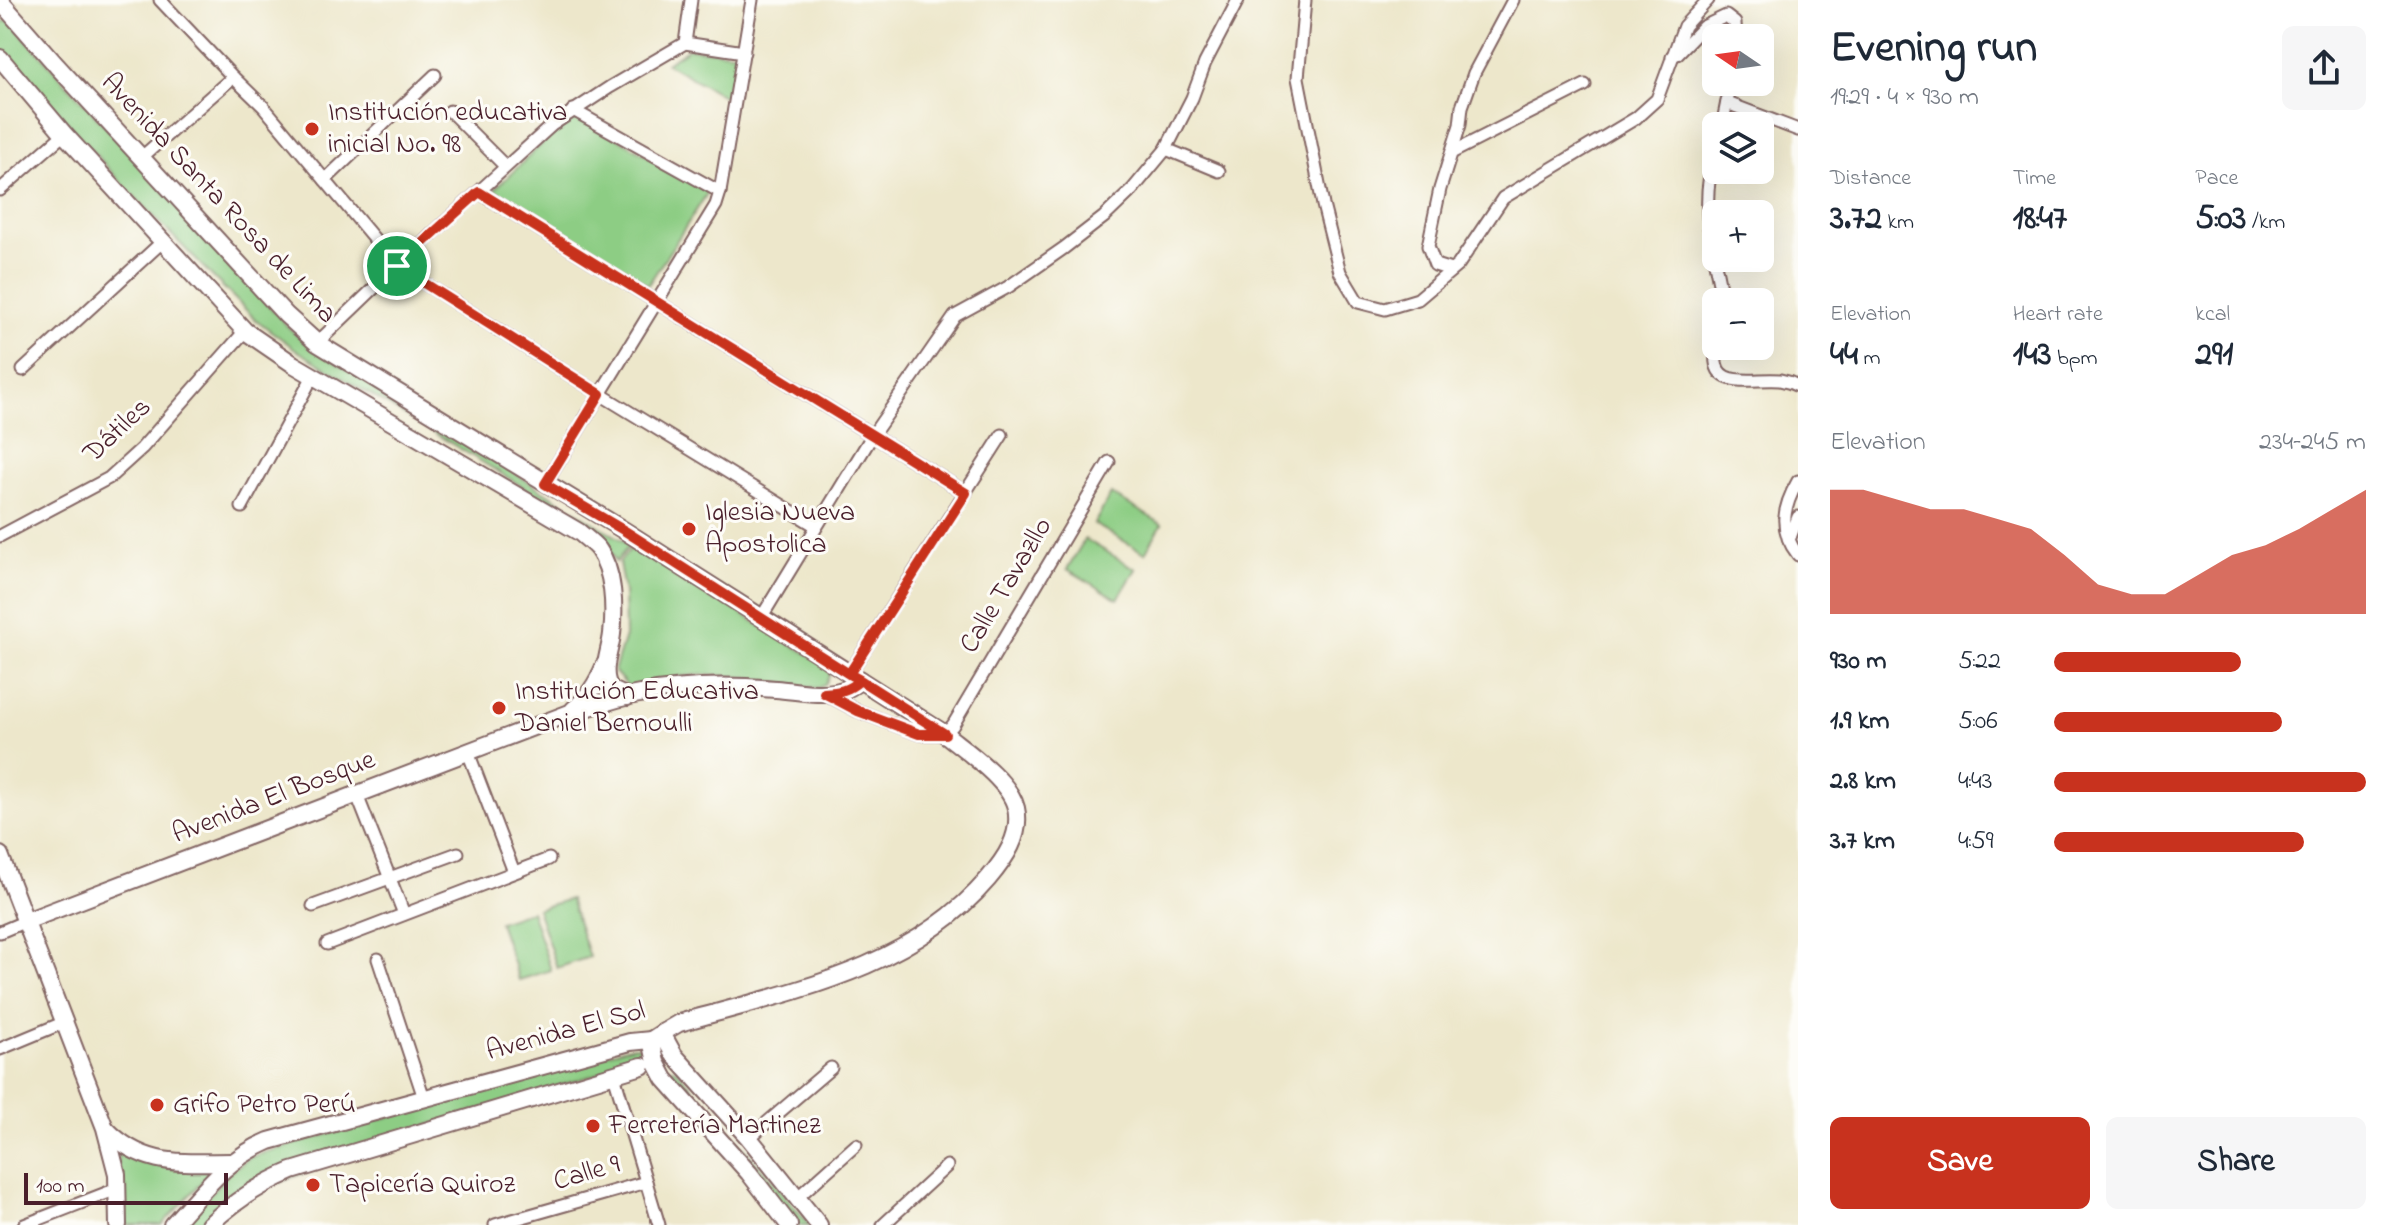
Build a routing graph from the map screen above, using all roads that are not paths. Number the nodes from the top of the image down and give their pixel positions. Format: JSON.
{"nodes":[{"id":1,"x":160,"y":0,"type":"edge"},
{"id":2,"x":691,"y":0,"type":"edge"},
{"id":3,"x":752,"y":0,"type":"edge"},
{"id":4,"x":1238,"y":0,"type":"edge"},
{"id":5,"x":1305,"y":0,"type":"edge"},
{"id":6,"x":1513,"y":0,"type":"edge"},
{"id":7,"x":1708,"y":0,"type":"edge"},
{"id":8,"x":1,"y":4,"type":"edge"},
{"id":9,"x":1709,"y":24,"type":"edge"},
{"id":10,"x":1735,"y":24,"type":"edge"},
{"id":11,"x":1702,"y":28,"type":"edge"},
{"id":12,"x":685,"y":43,"type":"junction"},
{"id":13,"x":744,"y":52,"type":"junction"},
{"id":14,"x":1672,"y":55,"type":"junction"},
{"id":15,"x":0,"y":58,"type":"edge"},
{"id":16,"x":435,"y":75,"type":"dead end"},
{"id":17,"x":233,"y":77,"type":"junction"},
{"id":18,"x":1585,"y":85,"type":"dead end"},
{"id":19,"x":1728,"y":96,"type":"edge"},
{"id":20,"x":1727,"y":103,"type":"junction"},
{"id":21,"x":573,"y":110,"type":"junction"},
{"id":22,"x":450,"y":111,"type":"dead end"},
{"id":23,"x":1725,"y":112,"type":"edge"},
{"id":24,"x":1798,"y":130,"type":"edge"},
{"id":25,"x":64,"y":134,"type":"junction"},
{"id":26,"x":1166,"y":149,"type":"junction"},
{"id":27,"x":1453,"y":152,"type":"junction"},
{"id":28,"x":142,"y":157,"type":"junction"},
{"id":29,"x":505,"y":166,"type":"junction"},
{"id":30,"x":1219,"y":171,"type":"dead end"},
{"id":31,"x":325,"y":180,"type":"junction"},
{"id":32,"x":1707,"y":184,"type":"edge"},
{"id":33,"x":0,"y":190,"type":"edge"},
{"id":34,"x":479,"y":192,"type":"junction"},
{"id":35,"x":720,"y":192,"type":"junction"},
{"id":36,"x":162,"y":242,"type":"junction"},
{"id":37,"x":397,"y":266,"type":"junction"},
{"id":38,"x":1451,"y":270,"type":"junction"},
{"id":39,"x":1719,"y":288,"type":"edge"},
{"id":40,"x":656,"y":302,"type":"junction"},
{"id":41,"x":245,"y":331,"type":"junction"},
{"id":42,"x":317,"y":343,"type":"junction"},
{"id":43,"x":1714,"y":360,"type":"edge"},
{"id":44,"x":23,"y":370,"type":"dead end"},
{"id":45,"x":313,"y":376,"type":"junction"},
{"id":46,"x":1798,"y":386,"type":"edge"},
{"id":47,"x":600,"y":394,"type":"junction"},
{"id":48,"x":1002,"y":435,"type":"dead end"},
{"id":49,"x":872,"y":436,"type":"junction"},
{"id":50,"x":1109,"y":462,"type":"dead end"},
{"id":51,"x":1798,"y":481,"type":"edge"},
{"id":52,"x":545,"y":484,"type":"junction"},
{"id":53,"x":966,"y":493,"type":"junction"},
{"id":54,"x":242,"y":507,"type":"dead end"},
{"id":55,"x":1798,"y":517,"type":"edge"},
{"id":56,"x":816,"y":526,"type":"junction"},
{"id":57,"x":0,"y":536,"type":"edge"},
{"id":58,"x":1789,"y":540,"type":"junction"},
{"id":59,"x":1798,"y":555,"type":"edge"},
{"id":60,"x":761,"y":618,"type":"junction"},
{"id":61,"x":606,"y":662,"type":"junction"},
{"id":62,"x":855,"y":677,"type":"junction"},
{"id":63,"x":824,"y":693,"type":"junction"},
{"id":64,"x":627,"y":697,"type":"junction"},
{"id":65,"x":567,"y":714,"type":"junction"},
{"id":66,"x":945,"y":734,"type":"junction"},
{"id":67,"x":468,"y":752,"type":"junction"},
{"id":68,"x":357,"y":795,"type":"junction"},
{"id":69,"x":1016,"y":805,"type":"joint"},
{"id":70,"x":458,"y":853,"type":"dead end"},
{"id":71,"x":0,"y":855,"type":"edge"},
{"id":72,"x":549,"y":859,"type":"dead end"},
{"id":73,"x":514,"y":872,"type":"junction"},
{"id":74,"x":390,"y":878,"type":"junction"},
{"id":75,"x":313,"y":906,"type":"dead end"},
{"id":76,"x":404,"y":914,"type":"junction"},
{"id":77,"x":26,"y":921,"type":"junction"},
{"id":78,"x":0,"y":932,"type":"edge"},
{"id":79,"x":327,"y":944,"type":"dead end"},
{"id":80,"x":378,"y":959,"type":"dead end"},
{"id":81,"x":65,"y":1022,"type":"junction"},
{"id":82,"x":656,"y":1036,"type":"junction"},
{"id":83,"x":0,"y":1049,"type":"edge"},
{"id":84,"x":674,"y":1055,"type":"junction"},
{"id":85,"x":649,"y":1064,"type":"junction"},
{"id":86,"x":831,"y":1068,"type":"dead end"},
{"id":87,"x":614,"y":1075,"type":"junction"},
{"id":88,"x":424,"y":1098,"type":"junction"},
{"id":89,"x":105,"y":1128,"type":"junction"},
{"id":90,"x":749,"y":1138,"type":"junction"},
{"id":91,"x":856,"y":1145,"type":"dead end"},
{"id":92,"x":231,"y":1162,"type":"junction"},
{"id":93,"x":947,"y":1166,"type":"dead end"},
{"id":94,"x":646,"y":1182,"type":"junction"},
{"id":95,"x":119,"y":1188,"type":"junction"},
{"id":96,"x":798,"y":1197,"type":"junction"},
{"id":97,"x":24,"y":1225,"type":"edge"},
{"id":98,"x":118,"y":1225,"type":"edge"},
{"id":99,"x":172,"y":1225,"type":"edge"},
{"id":100,"x":209,"y":1225,"type":"edge"},
{"id":101,"x":495,"y":1225,"type":"edge"},
{"id":102,"x":659,"y":1225,"type":"edge"},
{"id":103,"x":789,"y":1225,"type":"edge"},
{"id":104,"x":819,"y":1225,"type":"edge"},
{"id":105,"x":883,"y":1225,"type":"edge"}],
"edges":[{"from":1,"to":17,"type":"street"},
{"from":2,"to":12,"type":"street"},
{"from":3,"to":13,"type":"street"},
{"from":4,"to":26,"type":"street"},
{"from":5,"to":38,"type":"street"},
{"from":6,"to":27,"type":"street"},
{"from":7,"to":14,"type":"street"},
{"from":8,"to":28,"type":"main road","name":"Avenida Santa Rosa de Lima"},
{"from":9,"to":10,"type":"street"},
{"from":11,"to":14,"type":"street"},
{"from":12,"to":13,"type":"street"},
{"from":12,"to":21,"type":"street"},
{"from":13,"to":35,"type":"street"},
{"from":14,"to":38,"type":"street"},
{"from":15,"to":25,"type":"main road","name":"Avenida Santa Rosa de Lima"},
{"from":16,"to":31,"type":"street"},
{"from":17,"to":28,"type":"street"},
{"from":17,"to":31,"type":"street"},
{"from":18,"to":27,"type":"street"},
{"from":19,"to":20,"type":"street"},
{"from":20,"to":23,"type":"street"},
{"from":20,"to":24,"type":"street"},
{"from":21,"to":29,"type":"street"},
{"from":21,"to":35,"type":"street"},
{"from":22,"to":29,"type":"street"},
{"from":25,"to":33,"type":"street"},
{"from":25,"to":36,"type":"main road","name":"Avenida Santa Rosa de Lima"},
{"from":26,"to":30,"type":"street"},
{"from":26,"to":49,"type":"street"},
{"from":27,"to":38,"type":"street"},
{"from":28,"to":42,"type":"main road","name":"Avenida Santa Rosa de Lima"},
{"from":29,"to":34,"type":"street"},
{"from":31,"to":37,"type":"street"},
{"from":32,"to":39,"type":"street"},
{"from":34,"to":37,"type":"street"},
{"from":34,"to":40,"type":"street"},
{"from":35,"to":40,"type":"street"},
{"from":36,"to":41,"type":"main road","name":"Avenida Santa Rosa de Lima"},
{"from":36,"to":44,"type":"street"},
{"from":37,"to":42,"type":"street"},
{"from":37,"to":47,"type":"street"},
{"from":40,"to":47,"type":"street"},
{"from":40,"to":49,"type":"street"},
{"from":41,"to":45,"type":"main road","name":"Avenida Santa Rosa de Lima"},
{"from":41,"to":57,"type":"street","name":"Dátiles"},
{"from":42,"to":52,"type":"main road","name":"Avenida Santa Rosa de Lima"},
{"from":43,"to":46,"type":"street"},
{"from":45,"to":54,"type":"street"},
{"from":45,"to":61,"type":"main road","name":"Avenida Santa Rosa de Lima"},
{"from":47,"to":52,"type":"street"},
{"from":47,"to":56,"type":"street"},
{"from":48,"to":53,"type":"street"},
{"from":49,"to":53,"type":"street"},
{"from":49,"to":56,"type":"street"},
{"from":50,"to":66,"type":"street","name":"Calle Tavazllo"},
{"from":51,"to":58,"type":"street"},
{"from":52,"to":60,"type":"main road","name":"Avenida Santa Rosa de Lima"},
{"from":53,"to":62,"type":"street"},
{"from":55,"to":58,"type":"street"},
{"from":56,"to":60,"type":"street"},
{"from":58,"to":59,"type":"street"},
{"from":60,"to":62,"type":"main road","name":"Avenida Santa Rosa de Lima"},
{"from":61,"to":64,"type":"main road"},
{"from":61,"to":65,"type":"main road","name":"Avenida El Bosque"},
{"from":62,"to":63,"type":"main road","name":"Avenida El Bosque"},
{"from":62,"to":66,"type":"main road","name":"Avenida Santa Rosa de Lima"},
{"from":63,"to":64,"type":"main road","name":"Avenida El Bosque"},
{"from":63,"to":66,"type":"street","name":"Avenida El Bosque"},
{"from":64,"to":65,"type":"main road","name":"Avenida El Bosque"},
{"from":65,"to":67,"type":"main road","name":"Avenida El Bosque"},
{"from":66,"to":69,"type":"main road","name":"Avenida Santa Rosa de Lima"},
{"from":67,"to":68,"type":"main road","name":"Avenida El Bosque"},
{"from":67,"to":73,"type":"street"},
{"from":68,"to":74,"type":"street"},
{"from":68,"to":77,"type":"main road","name":"Avenida El Bosque"},
{"from":69,"to":82,"type":"main road","name":"Avenida El Sol"},
{"from":70,"to":74,"type":"street"},
{"from":71,"to":77,"type":"main road"},
{"from":72,"to":73,"type":"street"},
{"from":73,"to":76,"type":"street"},
{"from":74,"to":75,"type":"street"},
{"from":74,"to":76,"type":"street"},
{"from":76,"to":79,"type":"street"},
{"from":77,"to":78,"type":"street","name":"Avenida El Bosque"},
{"from":77,"to":81,"type":"main road"},
{"from":80,"to":88,"type":"street"},
{"from":81,"to":83,"type":"street"},
{"from":81,"to":89,"type":"main road"},
{"from":82,"to":84,"type":"main road"},
{"from":82,"to":85,"type":"main road"},
{"from":82,"to":88,"type":"main road","name":"Avenida El Sol"},
{"from":84,"to":85,"type":"main road","name":"Avenida El Sol"},
{"from":84,"to":90,"type":"main road"},
{"from":85,"to":87,"type":"main road","name":"Avenida El Sol"},
{"from":85,"to":103,"type":"main road"},
{"from":86,"to":90,"type":"street"},
{"from":87,"to":94,"type":"street"},
{"from":87,"to":100,"type":"main road","name":"Avenida El Sol"},
{"from":88,"to":92,"type":"main road","name":"Avenida El Sol"},
{"from":89,"to":92,"type":"main road"},
{"from":89,"to":95,"type":"main road"},
{"from":90,"to":96,"type":"main road"},
{"from":91,"to":96,"type":"street"},
{"from":92,"to":99,"type":"main road","name":"Avenida El Sol"},
{"from":93,"to":105,"type":"street"},
{"from":94,"to":101,"type":"street","name":"Calle 9"},
{"from":94,"to":102,"type":"street"},
{"from":95,"to":97,"type":"street"},
{"from":95,"to":98,"type":"main road"},
{"from":96,"to":104,"type":"main road"}]}
